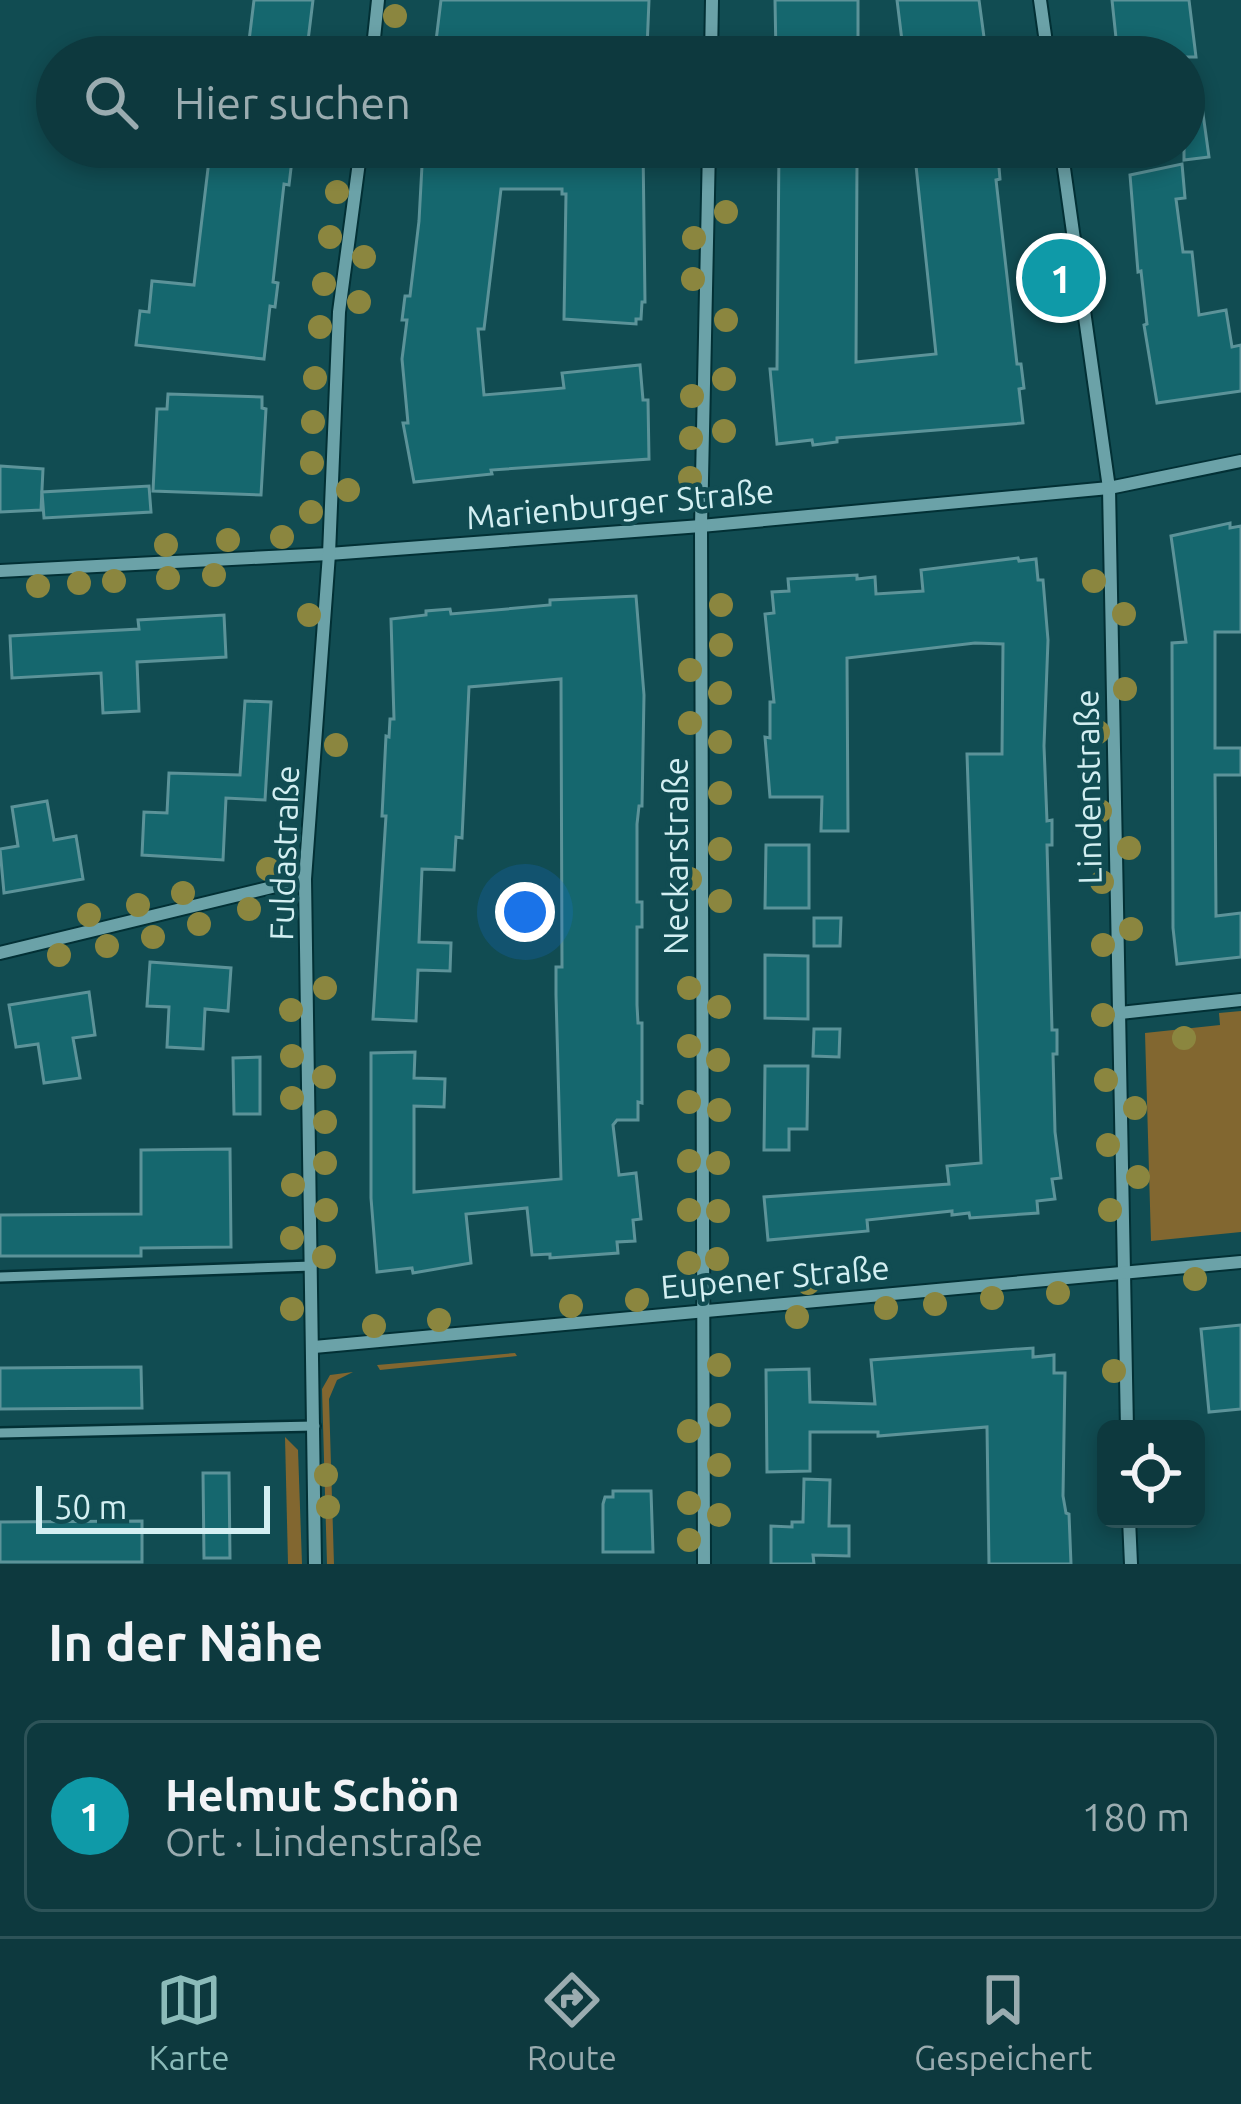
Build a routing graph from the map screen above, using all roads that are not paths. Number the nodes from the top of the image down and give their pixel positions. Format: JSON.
{"nodes":[{"id":1,"x":378,"y":0,"type":"edge"},
{"id":2,"x":712,"y":0,"type":"edge"},
{"id":3,"x":1040,"y":0,"type":"edge"},
{"id":4,"x":374,"y":36,"type":"edge"},
{"id":5,"x":711,"y":36,"type":"edge"},
{"id":6,"x":1045,"y":36,"type":"edge"},
{"id":7,"x":358,"y":168,"type":"edge"},
{"id":8,"x":709,"y":168,"type":"edge"},
{"id":9,"x":1064,"y":168,"type":"edge"},
{"id":10,"x":1241,"y":461,"type":"edge"},
{"id":11,"x":1109,"y":488,"type":"junction"},
{"id":12,"x":700,"y":526,"type":"junction"},
{"id":13,"x":329,"y":554,"type":"junction"},
{"id":14,"x":0,"y":572,"type":"edge"},
{"id":15,"x":305,"y":879,"type":"junction"},
{"id":16,"x":0,"y":952,"type":"edge"},
{"id":17,"x":1241,"y":1000,"type":"edge"},
{"id":18,"x":1120,"y":1013,"type":"junction"},
{"id":19,"x":1241,"y":1262,"type":"edge"},
{"id":20,"x":312,"y":1267,"type":"junction"},
{"id":21,"x":1124,"y":1274,"type":"junction"},
{"id":22,"x":0,"y":1277,"type":"edge"},
{"id":23,"x":706,"y":1309,"type":"junction"},
{"id":24,"x":314,"y":1348,"type":"junction"},
{"id":25,"x":1127,"y":1420,"type":"edge"},
{"id":26,"x":314,"y":1426,"type":"junction"},
{"id":27,"x":0,"y":1433,"type":"edge"},
{"id":28,"x":1130,"y":1528,"type":"edge"},
{"id":29,"x":315,"y":1564,"type":"edge"},
{"id":30,"x":704,"y":1564,"type":"edge"},
{"id":31,"x":1130,"y":1564,"type":"edge"}],
"edges":[{"from":1,"to":4,"type":"street"},
{"from":2,"to":5,"type":"street"},
{"from":3,"to":6,"type":"street"},
{"from":7,"to":13,"type":"street","name":"Fuldastraße"},
{"from":8,"to":12,"type":"street","name":"Neckarstraße"},
{"from":9,"to":11,"type":"street","name":"Lindenstraße"},
{"from":10,"to":11,"type":"street","name":"Marienburger Straße"},
{"from":11,"to":12,"type":"street","name":"Marienburger Straße"},
{"from":11,"to":18,"type":"street","name":"Lindenstraße"},
{"from":12,"to":13,"type":"street","name":"Marienburger Straße"},
{"from":12,"to":23,"type":"street","name":"Neckarstraße"},
{"from":13,"to":14,"type":"street","name":"Marienburger Straße"},
{"from":13,"to":15,"type":"street","name":"Fuldastraße"},
{"from":15,"to":16,"type":"street"},
{"from":15,"to":20,"type":"street","name":"Fuldastraße"},
{"from":17,"to":18,"type":"street"},
{"from":18,"to":21,"type":"street","name":"Lindenstraße"},
{"from":19,"to":21,"type":"street","name":"Eupener Straße"},
{"from":20,"to":22,"type":"lane"},
{"from":20,"to":24,"type":"street","name":"Fuldastraße"},
{"from":21,"to":23,"type":"street","name":"Eupener Straße"},
{"from":21,"to":25,"type":"street","name":"Lindenstraße"},
{"from":23,"to":24,"type":"street","name":"Eupener Straße"},
{"from":23,"to":30,"type":"street","name":"Neckarstraße"},
{"from":24,"to":26,"type":"street","name":"Fuldastraße"},
{"from":26,"to":27,"type":"lane"},
{"from":26,"to":29,"type":"street","name":"Fuldastraße"},
{"from":28,"to":31,"type":"street"}]}
